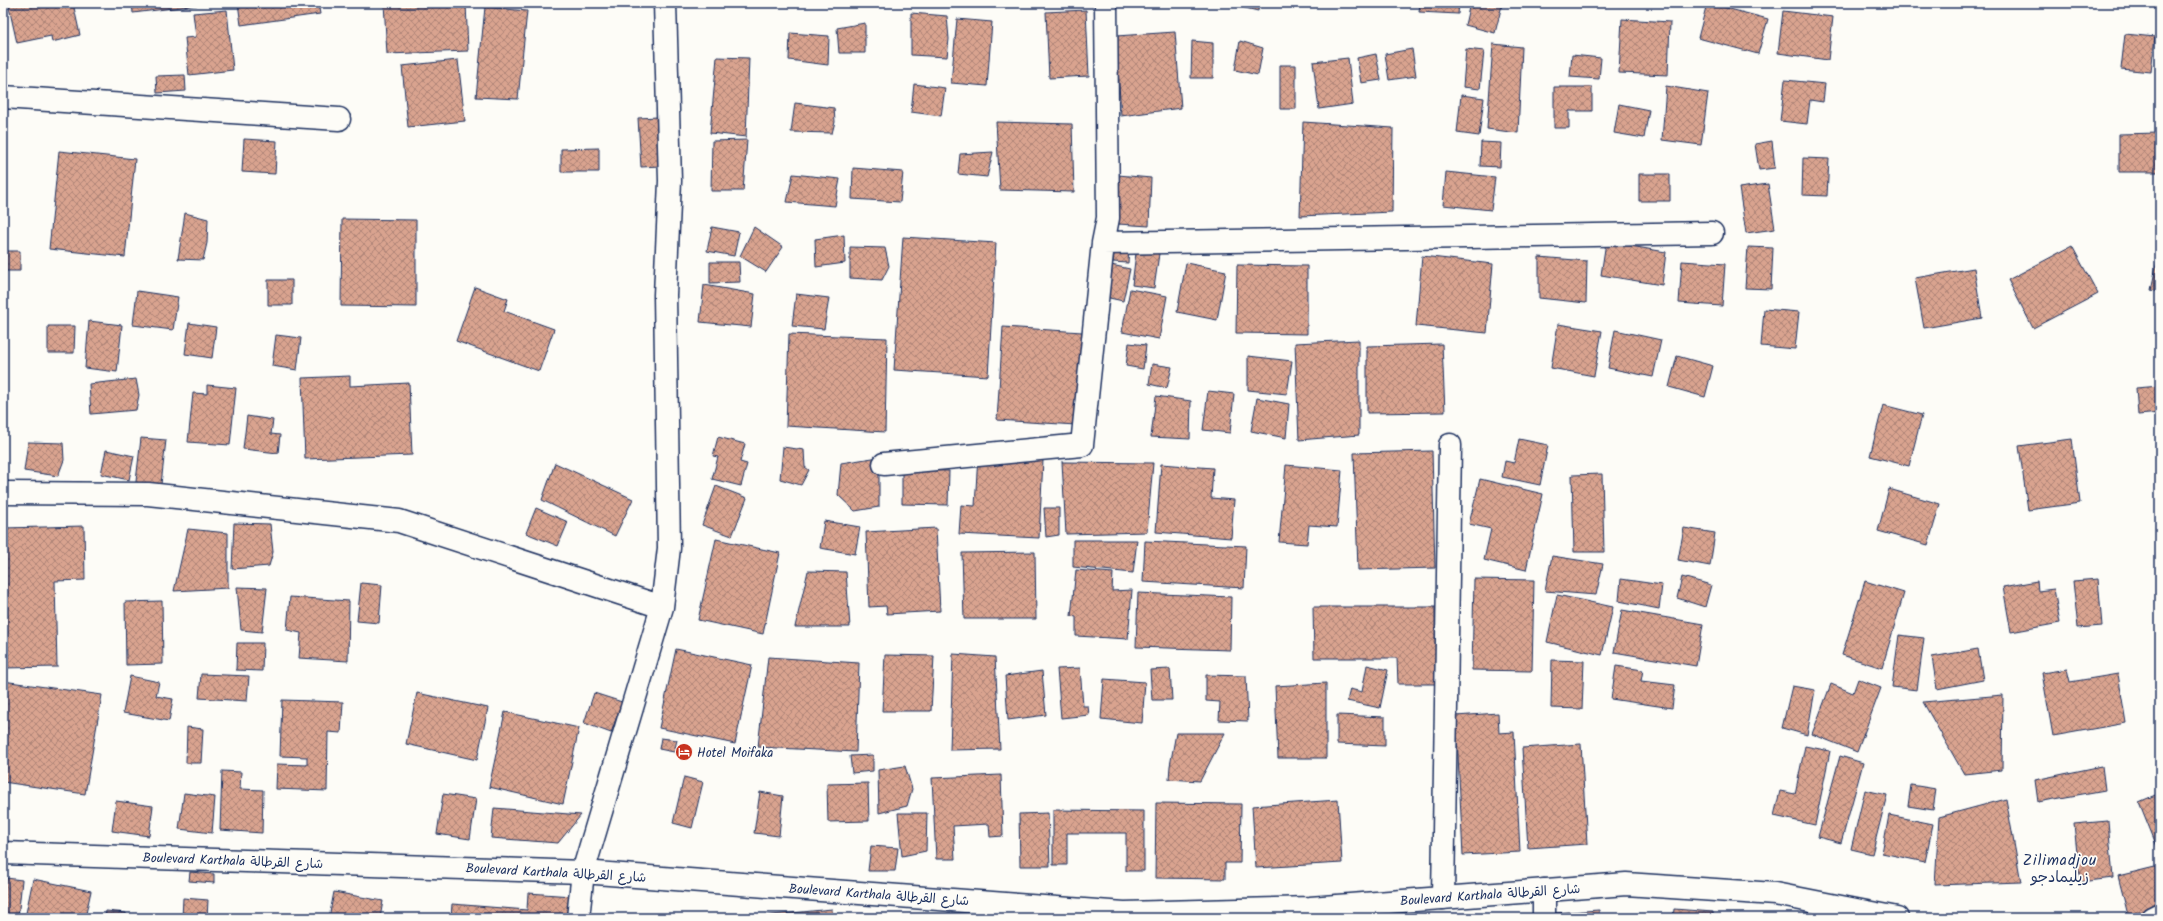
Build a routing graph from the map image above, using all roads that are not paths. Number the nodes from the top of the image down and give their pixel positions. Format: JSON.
{"nodes":[{"id":1,"x":665,"y":3,"type":"edge"},
{"id":2,"x":1106,"y":3,"type":"edge"},
{"id":3,"x":3,"y":97,"type":"edge"},
{"id":4,"x":338,"y":119,"type":"dead end"},
{"id":5,"x":1712,"y":233,"type":"dead end"},
{"id":6,"x":1103,"y":243,"type":"junction"},
{"id":7,"x":1450,"y":445,"type":"dead end"},
{"id":8,"x":884,"y":464,"type":"dead end"},
{"id":9,"x":3,"y":493,"type":"edge"},
{"id":10,"x":662,"y":607,"type":"junction"},
{"id":11,"x":3,"y":853,"type":"edge"},
{"id":12,"x":583,"y":872,"type":"junction"},
{"id":13,"x":1544,"y":890,"type":"junction"},
{"id":14,"x":1443,"y":898,"type":"junction"},
{"id":15,"x":1332,"y":912,"type":"edge"},
{"id":16,"x":578,"y":918,"type":"edge"},
{"id":17,"x":1544,"y":918,"type":"edge"},
{"id":18,"x":1897,"y":918,"type":"edge"}],
"edges":[{"from":1,"to":10,"type":"street"},
{"from":2,"to":6,"type":"street"},
{"from":3,"to":4,"type":"street"},
{"from":5,"to":6,"type":"street"},
{"from":6,"to":8,"type":"street"},
{"from":7,"to":14,"type":"street"},
{"from":9,"to":10,"type":"street"},
{"from":10,"to":12,"type":"street"},
{"from":11,"to":12,"type":"street","name":"Boulevard Karthala شارع القرطالة"},
{"from":12,"to":15,"type":"street","name":"Boulevard Karthala شارع القرطالة"},
{"from":12,"to":16,"type":"street"},
{"from":13,"to":14,"type":"street","name":"Boulevard Karthala شارع القرطالة"},
{"from":13,"to":17,"type":"street"},
{"from":13,"to":18,"type":"street","name":"Boulevard Karthala شارع القرطالة"},
{"from":14,"to":15,"type":"street","name":"Boulevard Karthala شارع القرطالة"}]}
